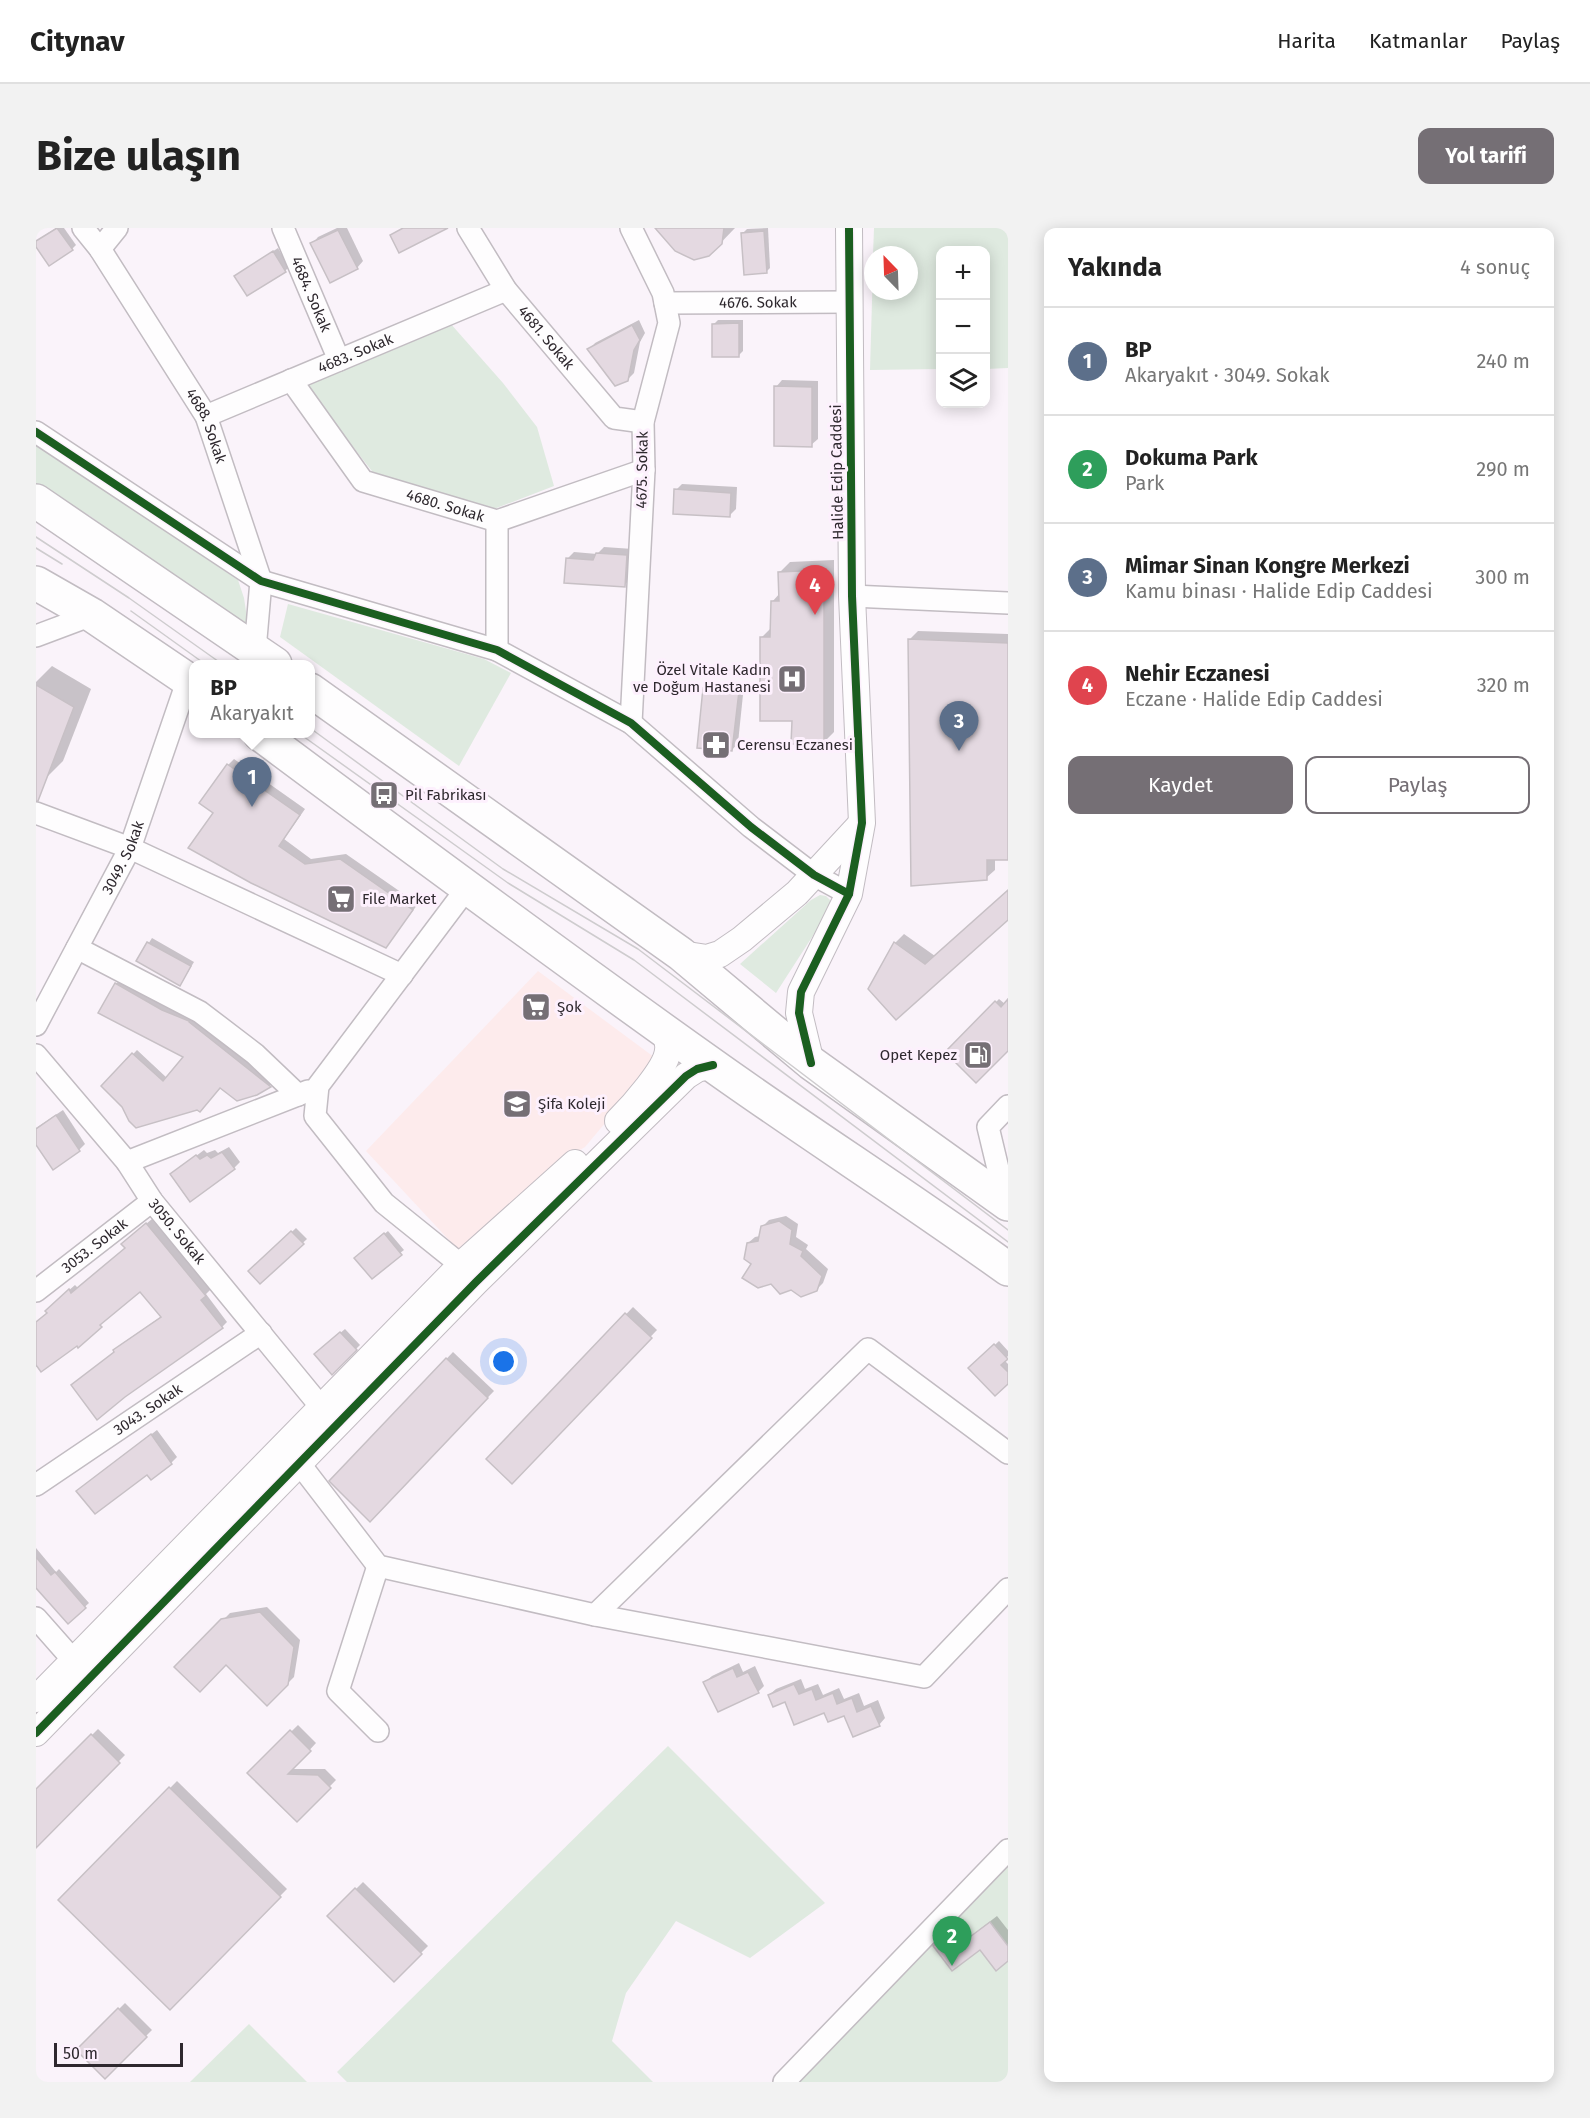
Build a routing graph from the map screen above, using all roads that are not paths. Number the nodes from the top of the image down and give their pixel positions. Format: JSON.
{"nodes":[{"id":1,"x":83,"y":228,"type":"edge"},
{"id":2,"x":117,"y":228,"type":"edge"},
{"id":3,"x":468,"y":228,"type":"edge"},
{"id":4,"x":631,"y":228,"type":"edge"},
{"id":5,"x":849,"y":228,"type":"edge"},
{"id":6,"x":290,"y":230,"type":"edge"},
{"id":7,"x":100,"y":249,"type":"junction"},
{"id":8,"x":506,"y":290,"type":"junction"},
{"id":9,"x":849,"y":302,"type":"junction"},
{"id":10,"x":665,"y":303,"type":"junction"},
{"id":11,"x":339,"y":360,"type":"junction"},
{"id":12,"x":291,"y":380,"type":"junction"},
{"id":13,"x":206,"y":416,"type":"junction"},
{"id":14,"x":643,"y":422,"type":"junction"},
{"id":15,"x":36,"y":432,"type":"edge"},
{"id":16,"x":644,"y":470,"type":"junction"},
{"id":17,"x":36,"y":501,"type":"edge"},
{"id":18,"x":497,"y":521,"type":"junction"},
{"id":19,"x":261,"y":581,"type":"junction"},
{"id":20,"x":36,"y":583,"type":"edge"},
{"id":21,"x":852,"y":596,"type":"junction"},
{"id":22,"x":1008,"y":603,"type":"edge"},
{"id":23,"x":92,"y":615,"type":"junction"},
{"id":24,"x":36,"y":636,"type":"edge"},
{"id":25,"x":497,"y":650,"type":"junction"},
{"id":26,"x":265,"y":657,"type":"edge"},
{"id":27,"x":189,"y":681,"type":"edge"},
{"id":28,"x":189,"y":687,"type":"edge"},
{"id":29,"x":315,"y":694,"type":"edge"},
{"id":30,"x":631,"y":723,"type":"junction"},
{"id":31,"x":265,"y":738,"type":"edge"},
{"id":32,"x":36,"y":813,"type":"edge"},
{"id":33,"x":862,"y":823,"type":"junction"},
{"id":34,"x":130,"y":848,"type":"junction"},
{"id":35,"x":814,"y":875,"type":"junction"},
{"id":36,"x":466,"y":888,"type":"junction"},
{"id":37,"x":849,"y":894,"type":"junction"},
{"id":38,"x":77,"y":948,"type":"junction"},
{"id":39,"x":681,"y":954,"type":"junction"},
{"id":40,"x":402,"y":975,"type":"junction"},
{"id":41,"x":36,"y":1025,"type":"edge"},
{"id":42,"x":665,"y":1030,"type":"junction"},
{"id":43,"x":36,"y":1055,"type":"edge"},
{"id":44,"x":811,"y":1063,"type":"junction"},
{"id":45,"x":713,"y":1065,"type":"junction"},
{"id":46,"x":318,"y":1086,"type":"junction"},
{"id":47,"x":298,"y":1095,"type":"junction"},
{"id":48,"x":1008,"y":1106,"type":"edge"},
{"id":49,"x":637,"y":1112,"type":"junction"},
{"id":50,"x":127,"y":1162,"type":"junction"},
{"id":51,"x":153,"y":1202,"type":"junction"},
{"id":52,"x":1007,"y":1203,"type":"edge"},
{"id":53,"x":1001,"y":1259,"type":"edge"},
{"id":54,"x":461,"y":1265,"type":"junction"},
{"id":55,"x":36,"y":1291,"type":"edge"},
{"id":56,"x":261,"y":1333,"type":"junction"},
{"id":57,"x":329,"y":1415,"type":"junction"},
{"id":58,"x":1008,"y":1453,"type":"edge"},
{"id":59,"x":299,"y":1463,"type":"junction"},
{"id":60,"x":36,"y":1485,"type":"edge"},
{"id":61,"x":378,"y":1566,"type":"junction"},
{"id":62,"x":1008,"y":1589,"type":"edge"},
{"id":63,"x":595,"y":1615,"type":"junction"},
{"id":64,"x":36,"y":1618,"type":"edge"},
{"id":65,"x":74,"y":1661,"type":"junction"},
{"id":66,"x":36,"y":1700,"type":"edge"},
{"id":67,"x":378,"y":1731,"type":"dead end"},
{"id":68,"x":36,"y":1733,"type":"edge"},
{"id":69,"x":1008,"y":1850,"type":"edge"},
{"id":70,"x":784,"y":2082,"type":"edge"}],
"edges":[{"from":1,"to":7,"type":"street","name":"4688. Sokak"},
{"from":2,"to":7,"type":"street"},
{"from":3,"to":8,"type":"street","name":"4681. Sokak"},
{"from":4,"to":10,"type":"street","name":"4675. Sokak"},
{"from":5,"to":9,"type":"street","name":"Halide Edip Caddesi"},
{"from":6,"to":11,"type":"street","name":"4684. Sokak"},
{"from":7,"to":13,"type":"street","name":"4688. Sokak"},
{"from":8,"to":11,"type":"street","name":"4683. Sokak"},
{"from":8,"to":14,"type":"street","name":"4681. Sokak"},
{"from":9,"to":10,"type":"street","name":"4676. Sokak"},
{"from":9,"to":21,"type":"street","name":"Halide Edip Caddesi"},
{"from":10,"to":14,"type":"street","name":"4675. Sokak"},
{"from":11,"to":12,"type":"street","name":"4683. Sokak"},
{"from":12,"to":13,"type":"street","name":"4683. Sokak"},
{"from":12,"to":18,"type":"street","name":"4680. Sokak"},
{"from":13,"to":19,"type":"street","name":"4688. Sokak"},
{"from":14,"to":16,"type":"street","name":"4675. Sokak"},
{"from":15,"to":19,"type":"street"},
{"from":16,"to":18,"type":"street","name":"4680. Sokak"},
{"from":16,"to":30,"type":"street","name":"4675. Sokak"},
{"from":17,"to":26,"type":"highway"},
{"from":18,"to":25,"type":"street"},
{"from":19,"to":25,"type":"street"},
{"from":19,"to":26,"type":"street","name":"4688. Sokak"},
{"from":20,"to":23,"type":"highway"},
{"from":21,"to":22,"type":"street"},
{"from":21,"to":33,"type":"street","name":"Halide Edip Caddesi"},
{"from":23,"to":24,"type":"street"},
{"from":23,"to":27,"type":"highway"},
{"from":25,"to":30,"type":"street"},
{"from":28,"to":34,"type":"street","name":"3049. Sokak"},
{"from":29,"to":39,"type":"highway"},
{"from":30,"to":35,"type":"street"},
{"from":31,"to":36,"type":"highway"},
{"from":32,"to":34,"type":"street"},
{"from":33,"to":35,"type":"street"},
{"from":33,"to":37,"type":"street","name":"Halide Edip Caddesi"},
{"from":34,"to":38,"type":"street","name":"3049. Sokak"},
{"from":34,"to":40,"type":"street"},
{"from":35,"to":37,"type":"street"},
{"from":35,"to":39,"type":"street"},
{"from":36,"to":40,"type":"street"},
{"from":36,"to":42,"type":"highway"},
{"from":37,"to":44,"type":"street","name":"Halide Edip Caddesi"},
{"from":38,"to":41,"type":"street","name":"3049. Sokak"},
{"from":38,"to":47,"type":"street"},
{"from":39,"to":44,"type":"highway"},
{"from":40,"to":46,"type":"street"},
{"from":42,"to":45,"type":"highway"},
{"from":42,"to":49,"type":"street"},
{"from":43,"to":50,"type":"street","name":"3050. Sokak"},
{"from":44,"to":52,"type":"highway"},
{"from":45,"to":49,"type":"street"},
{"from":45,"to":53,"type":"highway"},
{"from":46,"to":47,"type":"street"},
{"from":46,"to":54,"type":"street"},
{"from":47,"to":50,"type":"street"},
{"from":48,"to":52,"type":"street"},
{"from":49,"to":54,"type":"street"},
{"from":49,"to":57,"type":"street"},
{"from":50,"to":51,"type":"street","name":"3050. Sokak"},
{"from":51,"to":55,"type":"street","name":"3053. Sokak"},
{"from":51,"to":56,"type":"street","name":"3050. Sokak"},
{"from":54,"to":57,"type":"street"},
{"from":56,"to":57,"type":"street","name":"3050. Sokak"},
{"from":56,"to":60,"type":"street","name":"3043. Sokak"},
{"from":57,"to":59,"type":"street"},
{"from":57,"to":65,"type":"street"},
{"from":58,"to":63,"type":"street"},
{"from":59,"to":61,"type":"street"},
{"from":59,"to":68,"type":"street"},
{"from":61,"to":63,"type":"street"},
{"from":61,"to":67,"type":"street"},
{"from":62,"to":63,"type":"street"},
{"from":64,"to":65,"type":"street"},
{"from":65,"to":66,"type":"street"},
{"from":69,"to":70,"type":"street"}]}
